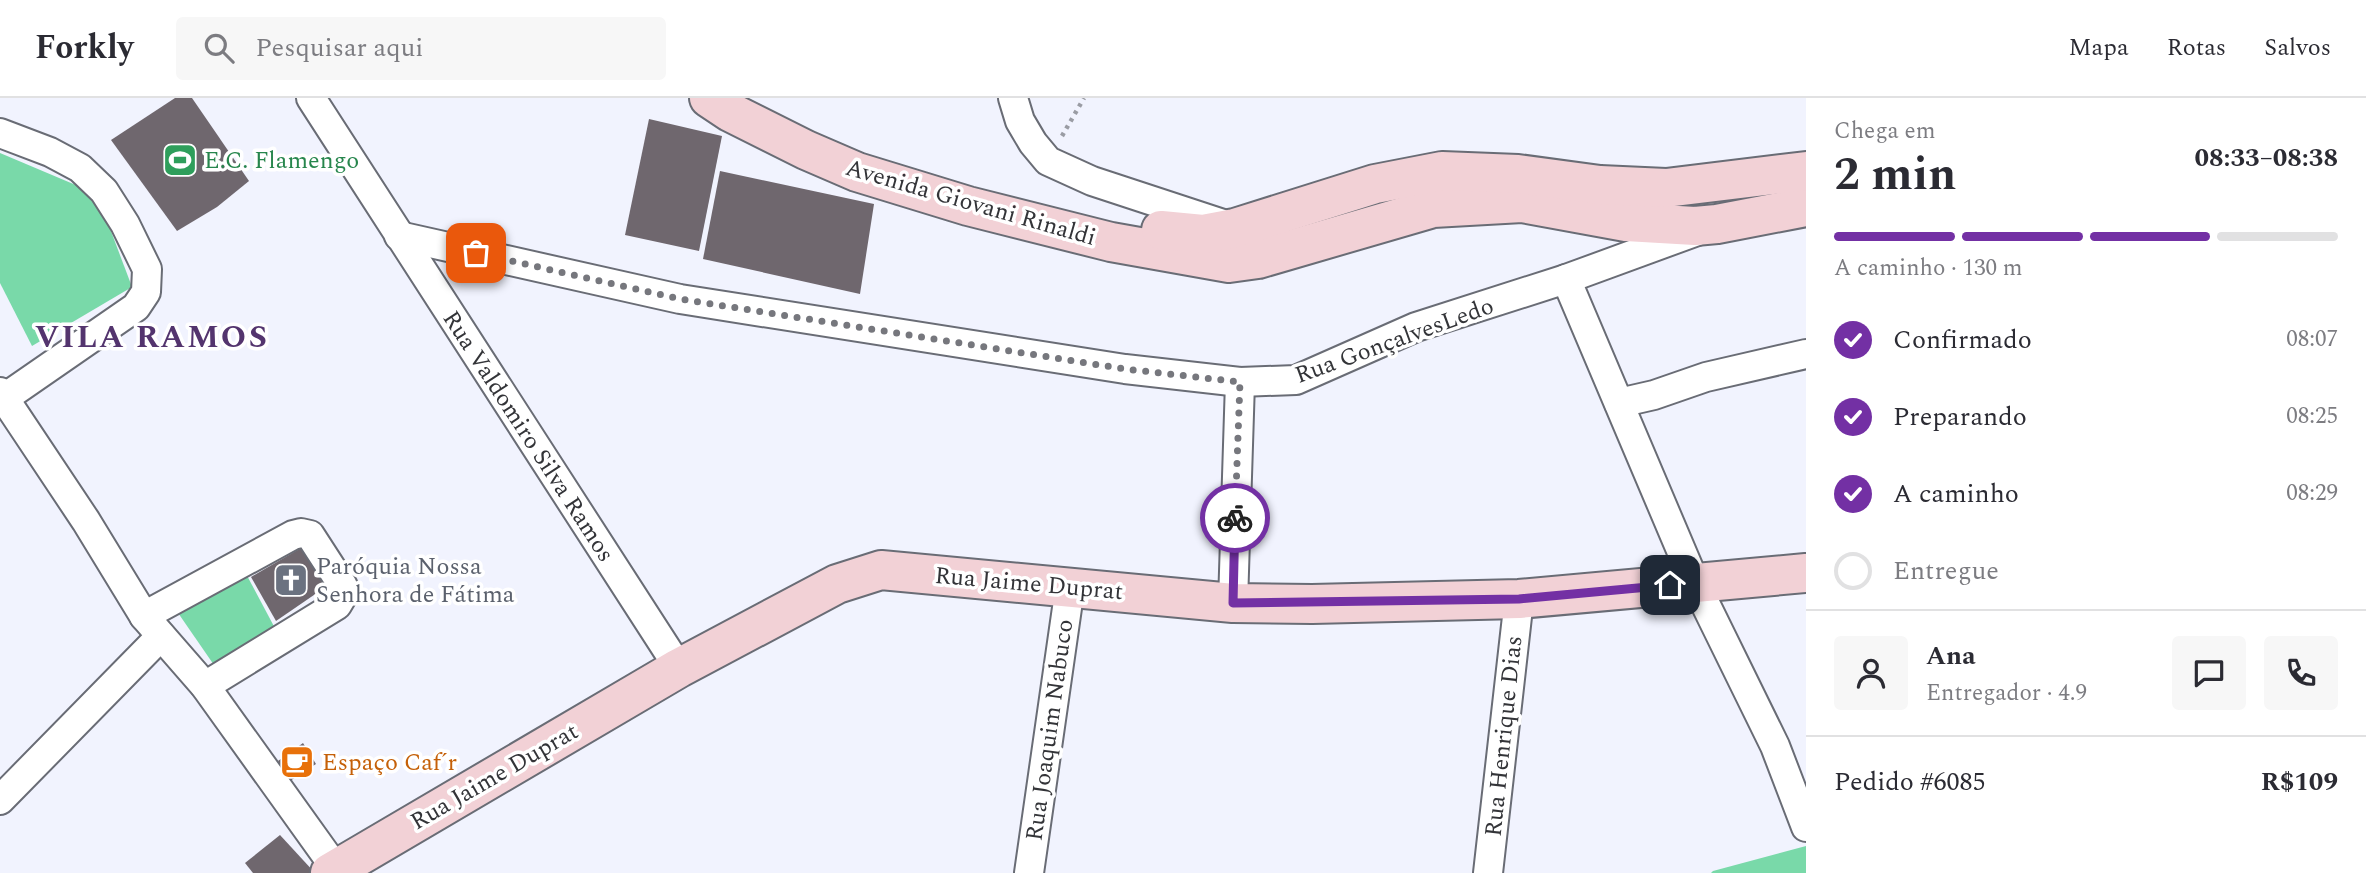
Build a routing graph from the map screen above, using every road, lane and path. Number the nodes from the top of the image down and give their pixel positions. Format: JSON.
{"nodes":[{"id":1,"x":311,"y":98,"type":"edge"},
{"id":2,"x":709,"y":98,"type":"edge"},
{"id":3,"x":751,"y":98,"type":"edge"},
{"id":4,"x":1013,"y":98,"type":"edge"},
{"id":5,"x":1084,"y":98,"type":"edge"},
{"id":6,"x":0,"y":132,"type":"edge"},
{"id":7,"x":1048,"y":160,"type":"junction"},
{"id":8,"x":1806,"y":171,"type":"edge"},
{"id":9,"x":1754,"y":178,"type":"junction"},
{"id":10,"x":1683,"y":186,"type":"junction"},
{"id":11,"x":1806,"y":207,"type":"edge"},
{"id":12,"x":1722,"y":222,"type":"junction"},
{"id":13,"x":399,"y":236,"type":"junction"},
{"id":14,"x":1241,"y":245,"type":"junction"},
{"id":15,"x":1566,"y":279,"type":"junction"},
{"id":16,"x":1806,"y":354,"type":"edge"},
{"id":17,"x":1240,"y":382,"type":"junction"},
{"id":18,"x":2,"y":396,"type":"edge"},
{"id":19,"x":1619,"y":403,"type":"junction"},
{"id":20,"x":1806,"y":573,"type":"edge"},
{"id":21,"x":1695,"y":583,"type":"junction"},
{"id":22,"x":1070,"y":587,"type":"junction"},
{"id":23,"x":1519,"y":599,"type":"junction"},
{"id":24,"x":1233,"y":603,"type":"junction"},
{"id":25,"x":152,"y":626,"type":"junction"},
{"id":26,"x":679,"y":668,"type":"junction"},
{"id":27,"x":205,"y":686,"type":"junction"},
{"id":28,"x":0,"y":800,"type":"edge"},
{"id":29,"x":1806,"y":827,"type":"edge"},
{"id":30,"x":335,"y":872,"type":"edge"},
{"id":31,"x":1029,"y":873,"type":"edge"},
{"id":32,"x":1488,"y":873,"type":"edge"}],
"edges":[{"from":1,"to":13,"type":"street","name":"Rua Valdomiro Silva Ramos"},
{"from":2,"to":14,"type":"street","name":"Avenida Giovani Rinaldi"},
{"from":3,"to":14,"type":"street","name":"Avenida Giovani Rinaldi"},
{"from":4,"to":7,"type":"street"},
{"from":5,"to":7,"type":"path"},
{"from":6,"to":18,"type":"street"},
{"from":7,"to":14,"type":"street"},
{"from":8,"to":9,"type":"street","name":"Avenida Giovani Rinaldi"},
{"from":9,"to":10,"type":"street","name":"Avenida Giovani Rinaldi"},
{"from":9,"to":12,"type":"street"},
{"from":10,"to":12,"type":"street"},
{"from":10,"to":14,"type":"street","name":"Avenida Giovani Rinaldi"},
{"from":11,"to":12,"type":"street","name":"Avenida Giovani Rinaldi"},
{"from":12,"to":14,"type":"street","name":"Avenida Giovani Rinaldi"},
{"from":12,"to":15,"type":"street","name":"Rua GonçalvesLedo"},
{"from":13,"to":17,"type":"street","name":"Rua GonçalvesLedo"},
{"from":13,"to":26,"type":"street","name":"Rua Valdomiro Silva Ramos"},
{"from":15,"to":17,"type":"street","name":"Rua GonçalvesLedo"},
{"from":15,"to":19,"type":"street"},
{"from":16,"to":19,"type":"street"},
{"from":17,"to":24,"type":"street"},
{"from":18,"to":25,"type":"street"},
{"from":19,"to":21,"type":"street"},
{"from":20,"to":21,"type":"street","name":"Rua Jaime Duprat"},
{"from":21,"to":23,"type":"street","name":"Rua Jaime Duprat"},
{"from":21,"to":29,"type":"street"},
{"from":22,"to":24,"type":"street","name":"Rua Jaime Duprat"},
{"from":22,"to":26,"type":"street","name":"Rua Jaime Duprat"},
{"from":22,"to":31,"type":"street","name":"Rua Joaquim Nabuco"},
{"from":23,"to":24,"type":"street","name":"Rua Jaime Duprat"},
{"from":23,"to":32,"type":"street","name":"Rua Henrique Dias"},
{"from":25,"to":27,"type":"street"},
{"from":25,"to":27,"type":"street"},
{"from":25,"to":28,"type":"street"},
{"from":26,"to":30,"type":"street","name":"Rua Jaime Duprat"},
{"from":27,"to":30,"type":"street"}]}
